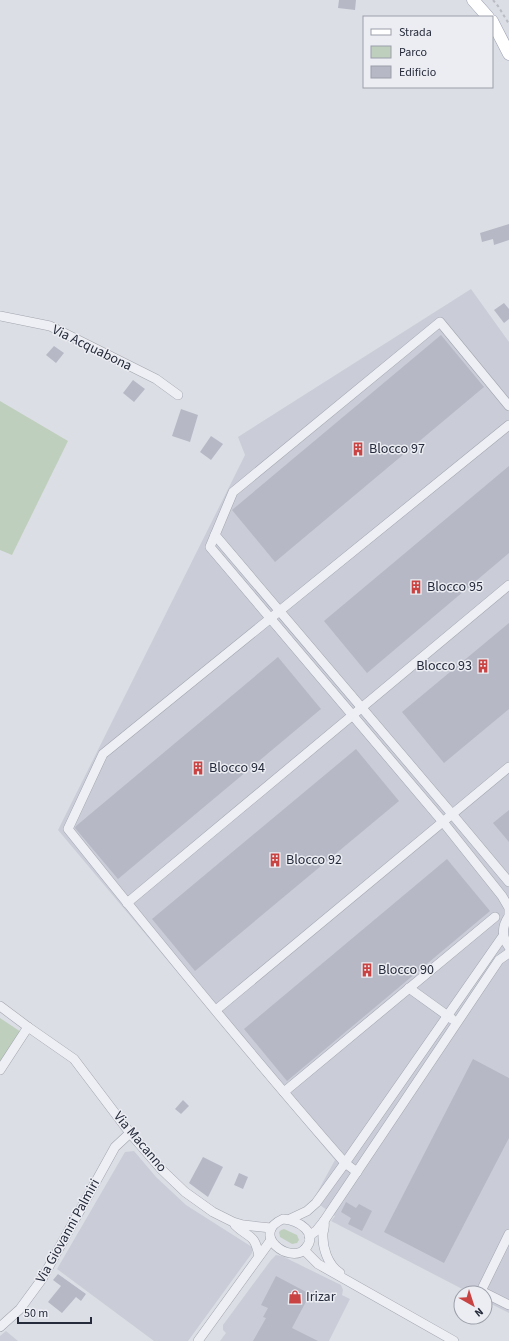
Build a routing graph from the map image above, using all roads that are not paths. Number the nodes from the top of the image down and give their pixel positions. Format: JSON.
{"nodes":[{"id":1,"x":473,"y":0,"type":"edge"},
{"id":2,"x":487,"y":16,"type":"edge"},
{"id":3,"x":493,"y":23,"type":"edge"},
{"id":4,"x":509,"y":54,"type":"edge"},
{"id":5,"x":0,"y":316,"type":"edge"},
{"id":6,"x":178,"y":395,"type":"dead end"},
{"id":7,"x":509,"y":406,"type":"edge"},
{"id":8,"x":509,"y":425,"type":"edge"},
{"id":9,"x":215,"y":535,"type":"junction"},
{"id":10,"x":509,"y":585,"type":"edge"},
{"id":11,"x":280,"y":611,"type":"junction"},
{"id":12,"x":271,"y":619,"type":"junction"},
{"id":13,"x":362,"y":707,"type":"junction"},
{"id":14,"x":352,"y":715,"type":"junction"},
{"id":15,"x":509,"y":767,"type":"edge"},
{"id":16,"x":452,"y":814,"type":"junction"},
{"id":17,"x":443,"y":822,"type":"junction"},
{"id":18,"x":509,"y":882,"type":"edge"},
{"id":19,"x":127,"y":903,"type":"junction"},
{"id":20,"x":509,"y":915,"type":"edge"},
{"id":21,"x":495,"y":917,"type":"dead end"},
{"id":22,"x":503,"y":936,"type":"junction"},
{"id":23,"x":509,"y":946,"type":"edge"},
{"id":24,"x":509,"y":953,"type":"edge"},
{"id":25,"x":409,"y":988,"type":"junction"},
{"id":26,"x":0,"y":1006,"type":"edge"},
{"id":27,"x":216,"y":1010,"type":"junction"},
{"id":28,"x":447,"y":1016,"type":"junction"},
{"id":29,"x":456,"y":1022,"type":"junction"},
{"id":30,"x":28,"y":1027,"type":"junction"},
{"id":31,"x":0,"y":1070,"type":"edge"},
{"id":32,"x":284,"y":1092,"type":"junction"},
{"id":33,"x":130,"y":1132,"type":"junction"},
{"id":34,"x":345,"y":1163,"type":"junction"},
{"id":35,"x":357,"y":1172,"type":"junction"},
{"id":36,"x":290,"y":1219,"type":"junction"},
{"id":37,"x":324,"y":1221,"type":"junction"},
{"id":38,"x":233,"y":1222,"type":"junction"},
{"id":39,"x":271,"y":1228,"type":"junction"},
{"id":40,"x":509,"y":1234,"type":"edge"},
{"id":41,"x":310,"y":1236,"type":"junction"},
{"id":42,"x":271,"y":1240,"type":"junction"},
{"id":43,"x":304,"y":1250,"type":"junction"},
{"id":44,"x":259,"y":1256,"type":"junction"},
{"id":45,"x":351,"y":1283,"type":"junction"},
{"id":46,"x":483,"y":1285,"type":"edge"},
{"id":47,"x":493,"y":1297,"type":"edge"},
{"id":48,"x":509,"y":1305,"type":"edge"},
{"id":49,"x":0,"y":1327,"type":"edge"},
{"id":50,"x":198,"y":1341,"type":"edge"},
{"id":51,"x":454,"y":1341,"type":"edge"}],
"edges":[{"from":1,"to":2,"type":"main road"},
{"from":3,"to":4,"type":"main road"},
{"from":5,"to":6,"type":"street","name":"Via Acquabona"},
{"from":7,"to":9,"type":"street"},
{"from":8,"to":11,"type":"street"},
{"from":9,"to":11,"type":"street"},
{"from":9,"to":12,"type":"street"},
{"from":10,"to":13,"type":"street"},
{"from":11,"to":12,"type":"street"},
{"from":11,"to":13,"type":"street"},
{"from":12,"to":14,"type":"street"},
{"from":12,"to":19,"type":"street"},
{"from":13,"to":14,"type":"street"},
{"from":13,"to":16,"type":"street"},
{"from":14,"to":17,"type":"street"},
{"from":14,"to":19,"type":"street"},
{"from":15,"to":16,"type":"street"},
{"from":16,"to":17,"type":"street"},
{"from":16,"to":18,"type":"street"},
{"from":17,"to":20,"type":"street"},
{"from":17,"to":27,"type":"street"},
{"from":19,"to":27,"type":"street"},
{"from":20,"to":22,"type":"street"},
{"from":21,"to":25,"type":"street"},
{"from":22,"to":23,"type":"street"},
{"from":22,"to":28,"type":"street"},
{"from":24,"to":29,"type":"street"},
{"from":25,"to":28,"type":"street"},
{"from":25,"to":32,"type":"street"},
{"from":26,"to":30,"type":"street","name":"Via Macanno"},
{"from":27,"to":32,"type":"street"},
{"from":28,"to":29,"type":"street"},
{"from":28,"to":34,"type":"street"},
{"from":29,"to":35,"type":"street"},
{"from":30,"to":31,"type":"street"},
{"from":30,"to":33,"type":"street","name":"Via Macanno"},
{"from":32,"to":34,"type":"street"},
{"from":33,"to":38,"type":"street","name":"Via Macanno"},
{"from":33,"to":49,"type":"street","name":"Via Giovanni Palmiri"},
{"from":34,"to":35,"type":"street"},
{"from":34,"to":36,"type":"street"},
{"from":35,"to":37,"type":"street"},
{"from":36,"to":39,"type":"street"},
{"from":36,"to":41,"type":"street"},
{"from":37,"to":41,"type":"street"},
{"from":37,"to":45,"type":"street"},
{"from":38,"to":39,"type":"street","name":"Via Macanno"},
{"from":38,"to":44,"type":"street"},
{"from":39,"to":42,"type":"street"},
{"from":40,"to":46,"type":"street"},
{"from":41,"to":43,"type":"street"},
{"from":42,"to":43,"type":"street"},
{"from":42,"to":44,"type":"street"},
{"from":43,"to":45,"type":"street"},
{"from":44,"to":50,"type":"street"},
{"from":45,"to":51,"type":"street"},
{"from":47,"to":48,"type":"street"}]}
